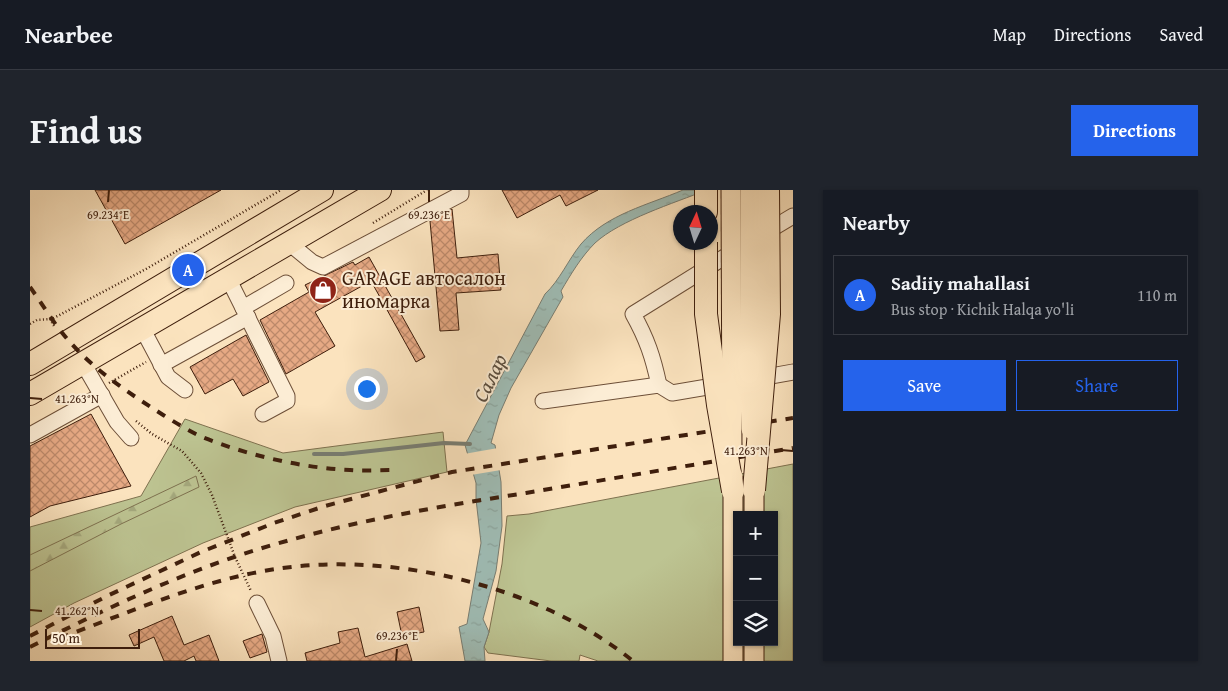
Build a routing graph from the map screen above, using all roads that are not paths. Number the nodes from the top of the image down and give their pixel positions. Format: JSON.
{"nodes":[{"id":1,"x":322,"y":190,"type":"edge"},
{"id":2,"x":380,"y":190,"type":"edge"},
{"id":3,"x":461,"y":190,"type":"edge"},
{"id":4,"x":706,"y":190,"type":"edge"},
{"id":5,"x":750,"y":190,"type":"edge"},
{"id":6,"x":768,"y":190,"type":"edge"},
{"id":7,"x":731,"y":197,"type":"edge"},
{"id":8,"x":706,"y":205,"type":"edge"},
{"id":9,"x":793,"y":216,"type":"edge"},
{"id":10,"x":289,"y":243,"type":"junction"},
{"id":11,"x":706,"y":250,"type":"edge"},
{"id":12,"x":214,"y":255,"type":"junction"},
{"id":13,"x":228,"y":278,"type":"junction"},
{"id":14,"x":286,"y":283,"type":"dead end"},
{"id":15,"x":245,"y":312,"type":"junction"},
{"id":16,"x":142,"y":328,"type":"junction"},
{"id":17,"x":159,"y":360,"type":"junction"},
{"id":18,"x":83,"y":363,"type":"junction"},
{"id":19,"x":30,"y":364,"type":"edge"},
{"id":20,"x":793,"y":372,"type":"edge"},
{"id":21,"x":659,"y":385,"type":"junction"},
{"id":22,"x":185,"y":390,"type":"dead end"},
{"id":23,"x":101,"y":392,"type":"junction"},
{"id":24,"x":30,"y":394,"type":"edge"},
{"id":25,"x":543,"y":401,"type":"dead end"},
{"id":26,"x":263,"y":414,"type":"dead end"},
{"id":27,"x":30,"y":435,"type":"edge"},
{"id":28,"x":131,"y":438,"type":"dead end"},
{"id":29,"x":743,"y":491,"type":"junction"},
{"id":30,"x":752,"y":511,"type":"edge"},
{"id":31,"x":257,"y":603,"type":"road end"},
{"id":32,"x":754,"y":646,"type":"edge"},
{"id":33,"x":279,"y":661,"type":"edge"},
{"id":34,"x":733,"y":661,"type":"edge"},
{"id":35,"x":754,"y":661,"type":"edge"}],
"edges":[{"from":1,"to":12,"type":"highway"},
{"from":2,"to":10,"type":"highway"},
{"from":3,"to":10,"type":"street"},
{"from":4,"to":8,"type":"highway"},
{"from":5,"to":29,"type":"main road","bridge":true},
{"from":6,"to":29,"type":"highway","bridge":true},
{"from":7,"to":29,"type":"main road","bridge":true},
{"from":9,"to":21,"type":"street"},
{"from":10,"to":13,"type":"highway"},
{"from":11,"to":29,"type":"highway","bridge":true},
{"from":12,"to":13,"type":"highway"},
{"from":12,"to":19,"type":"highway"},
{"from":13,"to":15,"type":"street"},
{"from":13,"to":16,"type":"highway"},
{"from":14,"to":15,"type":"street"},
{"from":15,"to":17,"type":"street"},
{"from":15,"to":26,"type":"street"},
{"from":16,"to":17,"type":"street"},
{"from":16,"to":18,"type":"highway"},
{"from":17,"to":22,"type":"street"},
{"from":18,"to":23,"type":"street"},
{"from":18,"to":24,"type":"highway"},
{"from":20,"to":21,"type":"street"},
{"from":21,"to":25,"type":"street"},
{"from":23,"to":27,"type":"street"},
{"from":23,"to":28,"type":"street"},
{"from":29,"to":30,"type":"main road"},
{"from":29,"to":34,"type":"main road","bridge":true},
{"from":31,"to":33,"type":"street"},
{"from":32,"to":35,"type":"main road"}]}
